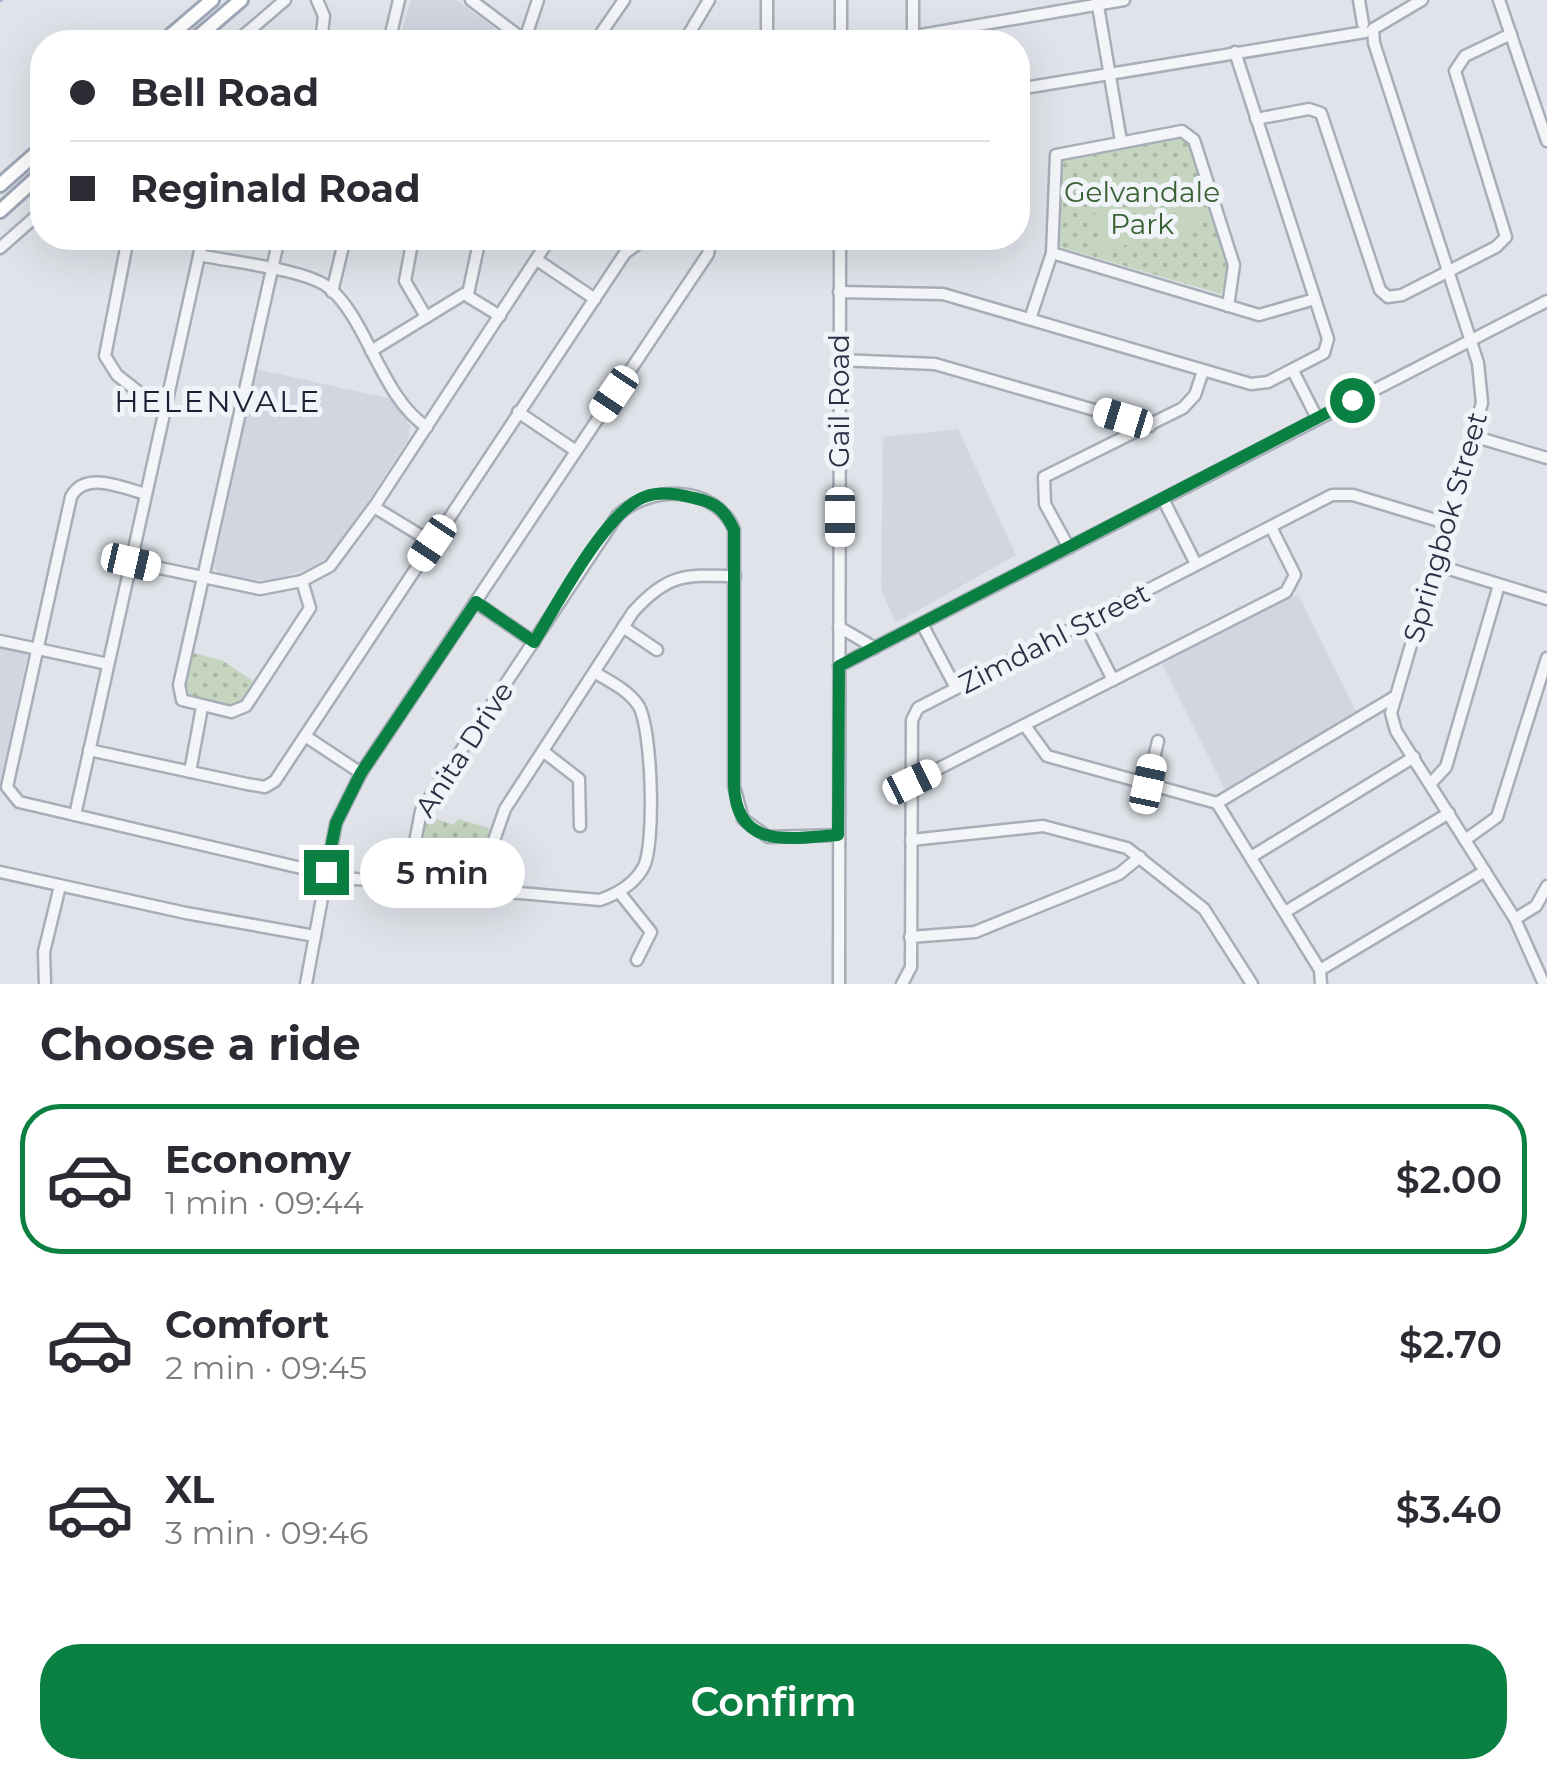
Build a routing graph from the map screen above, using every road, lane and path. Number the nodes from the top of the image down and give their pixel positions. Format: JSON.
{"nodes":[{"id":1,"x":212,"y":0,"type":"edge"},
{"id":2,"x":240,"y":0,"type":"edge"},
{"id":3,"x":285,"y":0,"type":"edge"},
{"id":4,"x":317,"y":0,"type":"edge"},
{"id":5,"x":399,"y":0,"type":"edge"},
{"id":6,"x":471,"y":0,"type":"edge"},
{"id":7,"x":538,"y":0,"type":"edge"},
{"id":8,"x":624,"y":0,"type":"edge"},
{"id":9,"x":708,"y":0,"type":"edge"},
{"id":10,"x":767,"y":0,"type":"edge"},
{"id":11,"x":840,"y":0,"type":"edge"},
{"id":12,"x":913,"y":0,"type":"edge"},
{"id":13,"x":1124,"y":0,"type":"edge"},
{"id":14,"x":1422,"y":0,"type":"edge"},
{"id":15,"x":1500,"y":0,"type":"edge"},
{"id":16,"x":1097,"y":2,"type":"edge"},
{"id":17,"x":1364,"y":23,"type":"edge"},
{"id":18,"x":177,"y":30,"type":"edge"},
{"id":19,"x":206,"y":30,"type":"edge"},
{"id":20,"x":250,"y":30,"type":"edge"},
{"id":21,"x":322,"y":30,"type":"edge"},
{"id":22,"x":393,"y":30,"type":"edge"},
{"id":23,"x":510,"y":30,"type":"edge"},
{"id":24,"x":528,"y":30,"type":"edge"},
{"id":25,"x":603,"y":30,"type":"edge"},
{"id":26,"x":691,"y":30,"type":"edge"},
{"id":27,"x":767,"y":30,"type":"edge"},
{"id":28,"x":840,"y":30,"type":"edge"},
{"id":29,"x":913,"y":30,"type":"edge"},
{"id":30,"x":950,"y":30,"type":"edge"},
{"id":31,"x":1511,"y":34,"type":"junction"},
{"id":32,"x":1235,"y":52,"type":"junction"},
{"id":33,"x":1109,"y":72,"type":"junction"},
{"id":34,"x":1030,"y":87,"type":"edge"},
{"id":35,"x":1256,"y":119,"type":"junction"},
{"id":36,"x":1121,"y":141,"type":"junction"},
{"id":37,"x":1547,"y":141,"type":"edge"},
{"id":38,"x":30,"y":159,"type":"edge"},
{"id":39,"x":30,"y":184,"type":"edge"},
{"id":40,"x":0,"y":185,"type":"edge"},
{"id":41,"x":0,"y":210,"type":"edge"},
{"id":42,"x":30,"y":222,"type":"edge"},
{"id":43,"x":0,"y":248,"type":"edge"},
{"id":44,"x":126,"y":250,"type":"edge"},
{"id":45,"x":200,"y":250,"type":"edge"},
{"id":46,"x":276,"y":250,"type":"edge"},
{"id":47,"x":343,"y":250,"type":"edge"},
{"id":48,"x":411,"y":250,"type":"edge"},
{"id":49,"x":477,"y":250,"type":"edge"},
{"id":50,"x":543,"y":250,"type":"edge"},
{"id":51,"x":629,"y":250,"type":"edge"},
{"id":52,"x":709,"y":250,"type":"edge"},
{"id":53,"x":840,"y":250,"type":"edge"},
{"id":54,"x":1052,"y":252,"type":"junction"},
{"id":55,"x":199,"y":255,"type":"junction"},
{"id":56,"x":537,"y":260,"type":"junction"},
{"id":57,"x":1449,"y":270,"type":"junction"},
{"id":58,"x":271,"y":271,"type":"junction"},
{"id":59,"x":332,"y":292,"type":"junction"},
{"id":60,"x":839,"y":292,"type":"junction"},
{"id":61,"x":468,"y":294,"type":"junction"},
{"id":62,"x":595,"y":299,"type":"junction"},
{"id":63,"x":1314,"y":300,"type":"junction"},
{"id":64,"x":1547,"y":302,"type":"edge"},
{"id":65,"x":1228,"y":306,"type":"junction"},
{"id":66,"x":425,"y":315,"type":"junction"},
{"id":67,"x":500,"y":316,"type":"junction"},
{"id":68,"x":1030,"y":318,"type":"junction"},
{"id":69,"x":1471,"y":340,"type":"junction"},
{"id":70,"x":371,"y":351,"type":"junction"},
{"id":71,"x":839,"y":360,"type":"junction"},
{"id":72,"x":1202,"y":371,"type":"junction"},
{"id":73,"x":1293,"y":371,"type":"junction"},
{"id":74,"x":164,"y":412,"type":"junction"},
{"id":75,"x":518,"y":412,"type":"junction"},
{"id":76,"x":1123,"y":418,"type":"junction"},
{"id":77,"x":1317,"y":418,"type":"junction"},
{"id":78,"x":1150,"y":426,"type":"junction"},
{"id":79,"x":427,"y":427,"type":"junction"},
{"id":80,"x":1476,"y":437,"type":"junction"},
{"id":81,"x":1124,"y":440,"type":"junction"},
{"id":82,"x":576,"y":451,"type":"junction"},
{"id":83,"x":1547,"y":458,"type":"edge"},
{"id":84,"x":146,"y":494,"type":"junction"},
{"id":85,"x":1163,"y":498,"type":"junction"},
{"id":86,"x":374,"y":507,"type":"junction"},
{"id":87,"x":1449,"y":524,"type":"junction"},
{"id":88,"x":1271,"y":527,"type":"junction"},
{"id":89,"x":432,"y":543,"type":"junction"},
{"id":90,"x":1069,"y":548,"type":"junction"},
{"id":91,"x":131,"y":562,"type":"junction"},
{"id":92,"x":1196,"y":564,"type":"junction"},
{"id":93,"x":1436,"y":564,"type":"junction"},
{"id":94,"x":735,"y":576,"type":"junction"},
{"id":95,"x":203,"y":579,"type":"junction"},
{"id":96,"x":302,"y":582,"type":"junction"},
{"id":97,"x":1500,"y":585,"type":"junction"},
{"id":98,"x":1547,"y":599,"type":"edge"},
{"id":99,"x":476,"y":602,"type":"junction"},
{"id":100,"x":1084,"y":623,"type":"junction"},
{"id":101,"x":922,"y":624,"type":"junction"},
{"id":102,"x":623,"y":627,"type":"junction"},
{"id":103,"x":839,"y":627,"type":"junction"},
{"id":104,"x":0,"y":640,"type":"edge"},
{"id":105,"x":534,"y":642,"type":"junction"},
{"id":106,"x":874,"y":648,"type":"junction"},
{"id":107,"x":37,"y":649,"type":"junction"},
{"id":108,"x":657,"y":650,"type":"dead end"},
{"id":109,"x":1546,"y":663,"type":"edge"},
{"id":110,"x":108,"y":664,"type":"junction"},
{"id":111,"x":839,"y":666,"type":"junction"},
{"id":112,"x":594,"y":672,"type":"junction"},
{"id":113,"x":1113,"y":680,"type":"junction"},
{"id":114,"x":956,"y":688,"type":"junction"},
{"id":115,"x":1396,"y":696,"type":"junction"},
{"id":116,"x":202,"y":707,"type":"junction"},
{"id":117,"x":1026,"y":727,"type":"junction"},
{"id":118,"x":305,"y":736,"type":"junction"},
{"id":119,"x":1158,"y":741,"type":"dead end"},
{"id":120,"x":89,"y":750,"type":"junction"},
{"id":121,"x":544,"y":752,"type":"junction"},
{"id":122,"x":1414,"y":758,"type":"junction"},
{"id":123,"x":190,"y":772,"type":"junction"},
{"id":124,"x":361,"y":773,"type":"junction"},
{"id":125,"x":912,"y":782,"type":"junction"},
{"id":126,"x":1431,"y":783,"type":"junction"},
{"id":127,"x":1148,"y":784,"type":"junction"},
{"id":128,"x":6,"y":793,"type":"edge"},
{"id":129,"x":1218,"y":803,"type":"junction"},
{"id":130,"x":1449,"y":813,"type":"junction"},
{"id":131,"x":75,"y":814,"type":"junction"},
{"id":132,"x":580,"y":826,"type":"dead end"},
{"id":133,"x":838,"y":835,"type":"junction"},
{"id":134,"x":911,"y":840,"type":"junction"},
{"id":135,"x":1465,"y":840,"type":"junction"},
{"id":136,"x":1140,"y":857,"type":"junction"},
{"id":137,"x":1251,"y":857,"type":"junction"},
{"id":138,"x":1485,"y":871,"type":"junction"},
{"id":139,"x":0,"y":872,"type":"edge"},
{"id":140,"x":326,"y":872,"type":"junction"},
{"id":141,"x":407,"y":884,"type":"junction"},
{"id":142,"x":60,"y":886,"type":"junction"},
{"id":143,"x":1547,"y":886,"type":"edge"},
{"id":144,"x":488,"y":892,"type":"junction"},
{"id":145,"x":618,"y":892,"type":"junction"},
{"id":146,"x":1284,"y":912,"type":"junction"},
{"id":147,"x":1514,"y":919,"type":"junction"},
{"id":148,"x":315,"y":936,"type":"junction"},
{"id":149,"x":910,"y":937,"type":"junction"},
{"id":150,"x":636,"y":960,"type":"dead end"},
{"id":151,"x":1320,"y":970,"type":"junction"},
{"id":152,"x":1545,"y":981,"type":"edge"},
{"id":153,"x":44,"y":984,"type":"edge"},
{"id":154,"x":306,"y":984,"type":"edge"},
{"id":155,"x":839,"y":984,"type":"edge"},
{"id":156,"x":902,"y":984,"type":"edge"},
{"id":157,"x":1252,"y":984,"type":"edge"},
{"id":158,"x":1321,"y":984,"type":"edge"}],
"edges":[{"from":1,"to":18,"type":"main road"},
{"from":2,"to":19,"type":"main road"},
{"from":3,"to":20,"type":"street"},
{"from":4,"to":21,"type":"street"},
{"from":5,"to":22,"type":"street"},
{"from":6,"to":23,"type":"street"},
{"from":7,"to":24,"type":"street"},
{"from":8,"to":25,"type":"street"},
{"from":9,"to":26,"type":"street"},
{"from":10,"to":27,"type":"street"},
{"from":11,"to":28,"type":"street"},
{"from":12,"to":29,"type":"street"},
{"from":13,"to":16,"type":"street"},
{"from":14,"to":17,"type":"street"},
{"from":15,"to":31,"type":"street"},
{"from":16,"to":30,"type":"street"},
{"from":16,"to":33,"type":"street"},
{"from":17,"to":32,"type":"street"},
{"from":17,"to":57,"type":"street","name":"Springbok Street"},
{"from":31,"to":37,"type":"street"},
{"from":31,"to":57,"type":"street"},
{"from":32,"to":33,"type":"street"},
{"from":32,"to":35,"type":"street"},
{"from":33,"to":34,"type":"street"},
{"from":33,"to":36,"type":"street"},
{"from":35,"to":57,"type":"street"},
{"from":35,"to":63,"type":"street"},
{"from":36,"to":54,"type":"street"},
{"from":36,"to":65,"type":"street"},
{"from":38,"to":40,"type":"main road"},
{"from":39,"to":41,"type":"main road"},
{"from":42,"to":43,"type":"street"},
{"from":44,"to":74,"type":"street"},
{"from":45,"to":55,"type":"street"},
{"from":46,"to":58,"type":"street"},
{"from":47,"to":59,"type":"street"},
{"from":48,"to":66,"type":"street"},
{"from":49,"to":61,"type":"street"},
{"from":50,"to":56,"type":"street"},
{"from":51,"to":62,"type":"street"},
{"from":52,"to":82,"type":"street"},
{"from":53,"to":60,"type":"street","name":"Gail Road"},
{"from":54,"to":65,"type":"street"},
{"from":54,"to":68,"type":"street"},
{"from":55,"to":58,"type":"street"},
{"from":55,"to":74,"type":"street"},
{"from":56,"to":62,"type":"street"},
{"from":56,"to":67,"type":"street"},
{"from":57,"to":69,"type":"street","name":"Springbok Street"},
{"from":58,"to":59,"type":"street"},
{"from":58,"to":95,"type":"street"},
{"from":59,"to":70,"type":"street"},
{"from":60,"to":68,"type":"street"},
{"from":60,"to":71,"type":"street","name":"Gail Road"},
{"from":61,"to":66,"type":"street"},
{"from":61,"to":67,"type":"street"},
{"from":62,"to":75,"type":"street"},
{"from":63,"to":65,"type":"street"},
{"from":63,"to":73,"type":"street"},
{"from":64,"to":69,"type":"street"},
{"from":66,"to":70,"type":"street"},
{"from":67,"to":79,"type":"street"},
{"from":68,"to":72,"type":"street"},
{"from":69,"to":77,"type":"street"},
{"from":69,"to":80,"type":"street","name":"Springbok Street"},
{"from":70,"to":79,"type":"street"},
{"from":71,"to":76,"type":"street"},
{"from":71,"to":103,"type":"street","name":"Gail Road"},
{"from":72,"to":73,"type":"street"},
{"from":72,"to":78,"type":"street"},
{"from":73,"to":77,"type":"street"},
{"from":74,"to":84,"type":"street"},
{"from":75,"to":82,"type":"street"},
{"from":75,"to":89,"type":"street"},
{"from":76,"to":78,"type":"street"},
{"from":76,"to":81,"type":"street"},
{"from":77,"to":85,"type":"street"},
{"from":78,"to":81,"type":"street"},
{"from":79,"to":86,"type":"street"},
{"from":80,"to":83,"type":"street"},
{"from":80,"to":87,"type":"street","name":"Springbok Street"},
{"from":81,"to":90,"type":"street"},
{"from":82,"to":99,"type":"street"},
{"from":84,"to":91,"type":"street"},
{"from":84,"to":107,"type":"street"},
{"from":85,"to":90,"type":"street"},
{"from":85,"to":92,"type":"street"},
{"from":86,"to":89,"type":"street"},
{"from":86,"to":96,"type":"street"},
{"from":87,"to":88,"type":"street","name":"Zimdahl Street"},
{"from":87,"to":93,"type":"street","name":"Springbok Street"},
{"from":88,"to":92,"type":"street","name":"Zimdahl Street"},
{"from":88,"to":113,"type":"street"},
{"from":89,"to":118,"type":"street"},
{"from":90,"to":101,"type":"street"},
{"from":91,"to":95,"type":"street"},
{"from":91,"to":110,"type":"street"},
{"from":92,"to":100,"type":"street","name":"Zimdahl Street"},
{"from":93,"to":97,"type":"street"},
{"from":93,"to":115,"type":"street","name":"Springbok Street"},
{"from":94,"to":102,"type":"street"},
{"from":94,"to":105,"type":"street","name":"Anita Drive"},
{"from":94,"to":133,"type":"street","name":"Anita Drive"},
{"from":95,"to":96,"type":"street"},
{"from":95,"to":116,"type":"street"},
{"from":96,"to":116,"type":"street"},
{"from":97,"to":98,"type":"street"},
{"from":97,"to":126,"type":"street"},
{"from":99,"to":105,"type":"street"},
{"from":99,"to":124,"type":"street"},
{"from":100,"to":113,"type":"street"},
{"from":100,"to":114,"type":"street","name":"Zimdahl Street"},
{"from":101,"to":106,"type":"street"},
{"from":101,"to":114,"type":"street"},
{"from":102,"to":108,"type":"street"},
{"from":102,"to":112,"type":"street"},
{"from":103,"to":106,"type":"street"},
{"from":103,"to":111,"type":"street","name":"Gail Road"},
{"from":104,"to":107,"type":"street"},
{"from":105,"to":141,"type":"street","name":"Anita Drive"},
{"from":106,"to":111,"type":"street"},
{"from":107,"to":110,"type":"street"},
{"from":107,"to":128,"type":"street"},
{"from":109,"to":135,"type":"street"},
{"from":110,"to":120,"type":"street"},
{"from":111,"to":133,"type":"street","name":"Gail Road"},
{"from":112,"to":121,"type":"street"},
{"from":112,"to":145,"type":"street"},
{"from":113,"to":117,"type":"street"},
{"from":114,"to":125,"type":"street","name":"Zimdahl Street"},
{"from":115,"to":122,"type":"street","name":"Springbok Street"},
{"from":115,"to":129,"type":"street"},
{"from":116,"to":123,"type":"street"},
{"from":117,"to":125,"type":"street"},
{"from":117,"to":127,"type":"street"},
{"from":118,"to":123,"type":"street"},
{"from":118,"to":124,"type":"street"},
{"from":119,"to":127,"type":"street"},
{"from":120,"to":123,"type":"street"},
{"from":120,"to":131,"type":"street"},
{"from":121,"to":132,"type":"street"},
{"from":121,"to":144,"type":"street"},
{"from":122,"to":126,"type":"street","name":"Springbok Street"},
{"from":122,"to":137,"type":"street"},
{"from":124,"to":140,"type":"street"},
{"from":125,"to":134,"type":"street","name":"Zimdahl Street"},
{"from":126,"to":130,"type":"street","name":"Springbok Street"},
{"from":127,"to":129,"type":"street"},
{"from":128,"to":131,"type":"street"},
{"from":129,"to":137,"type":"street"},
{"from":130,"to":135,"type":"street","name":"Springbok Street"},
{"from":130,"to":146,"type":"street"},
{"from":131,"to":140,"type":"street"},
{"from":133,"to":155,"type":"street","name":"Gail Road"},
{"from":134,"to":136,"type":"street"},
{"from":134,"to":149,"type":"street","name":"Zimdahl Street"},
{"from":135,"to":138,"type":"street","name":"Springbok Street"},
{"from":136,"to":149,"type":"street"},
{"from":136,"to":157,"type":"street"},
{"from":137,"to":146,"type":"street"},
{"from":138,"to":147,"type":"street","name":"Springbok Street"},
{"from":138,"to":151,"type":"street"},
{"from":139,"to":142,"type":"street"},
{"from":140,"to":141,"type":"street"},
{"from":140,"to":148,"type":"street"},
{"from":141,"to":144,"type":"street"},
{"from":142,"to":148,"type":"street"},
{"from":142,"to":153,"type":"street"},
{"from":143,"to":147,"type":"street"},
{"from":144,"to":145,"type":"street"},
{"from":145,"to":150,"type":"street"},
{"from":146,"to":151,"type":"street"},
{"from":147,"to":152,"type":"street","name":"Springbok Street"},
{"from":148,"to":154,"type":"street"},
{"from":149,"to":156,"type":"street","name":"Zimdahl Street"},
{"from":151,"to":158,"type":"street"}]}
